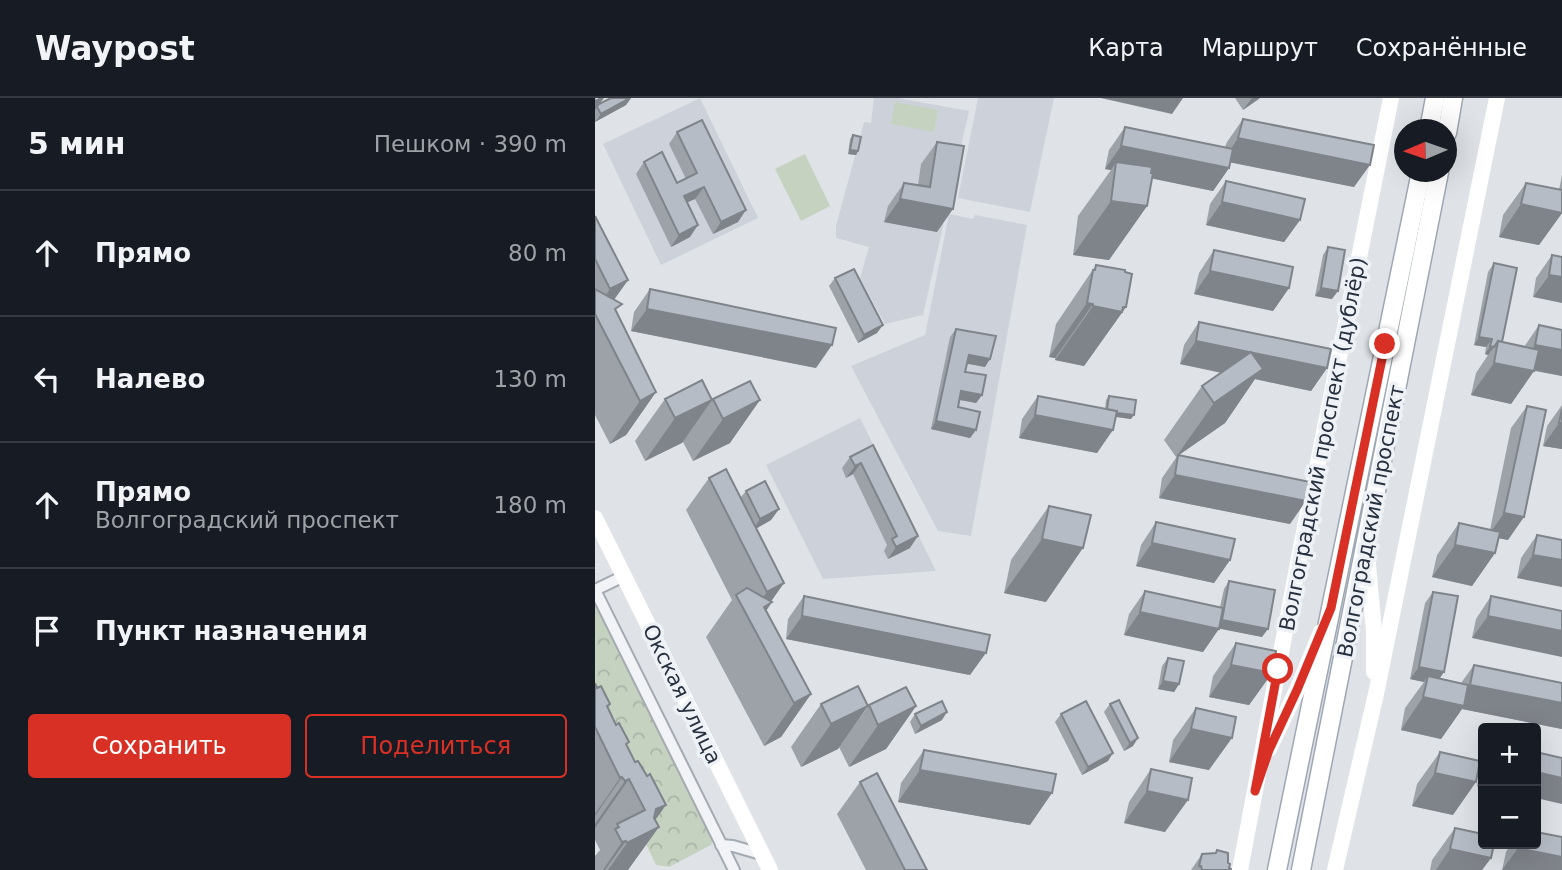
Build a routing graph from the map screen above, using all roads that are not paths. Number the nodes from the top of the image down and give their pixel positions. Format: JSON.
{"nodes":[{"id":1,"x":1391,"y":98,"type":"edge"},
{"id":2,"x":1435,"y":98,"type":"edge"},
{"id":3,"x":1453,"y":98,"type":"edge"},
{"id":4,"x":1463,"y":98,"type":"edge"},
{"id":5,"x":1497,"y":98,"type":"edge"},
{"id":6,"x":1431,"y":119,"type":"edge"},
{"id":7,"x":1449,"y":119,"type":"edge"},
{"id":8,"x":1452,"y":119,"type":"edge"},
{"id":9,"x":1419,"y":182,"type":"edge"},
{"id":10,"x":1437,"y":182,"type":"edge"},
{"id":11,"x":595,"y":518,"type":"edge"},
{"id":12,"x":1365,"y":541,"type":"junction"},
{"id":13,"x":624,"y":576,"type":"junction"},
{"id":14,"x":595,"y":590,"type":"edge"},
{"id":15,"x":1331,"y":608,"type":"junction"},
{"id":16,"x":1372,"y":705,"type":"junction"},
{"id":17,"x":1255,"y":791,"type":"junction"},
{"id":18,"x":722,"y":845,"type":"junction"},
{"id":19,"x":761,"y":854,"type":"junction"},
{"id":20,"x":734,"y":870,"type":"edge"},
{"id":21,"x":770,"y":870,"type":"edge"},
{"id":22,"x":1240,"y":870,"type":"edge"},
{"id":23,"x":1277,"y":870,"type":"edge"},
{"id":24,"x":1301,"y":870,"type":"edge"},
{"id":25,"x":1335,"y":870,"type":"edge"}],
"edges":[{"from":1,"to":17,"type":"street","name":"Волгоградский проспект (дублёр)"},
{"from":2,"to":6,"type":"main road"},
{"from":3,"to":7,"type":"main road"},
{"from":4,"to":8,"type":"street"},
{"from":5,"to":16,"type":"street"},
{"from":9,"to":15,"type":"main road","name":"Волгоградский проспект"},
{"from":10,"to":12,"type":"main road","name":"Волгоградский проспект"},
{"from":11,"to":13,"type":"street","name":"Окская улица"},
{"from":12,"to":16,"type":"street"},
{"from":12,"to":24,"type":"main road","name":"Волгоградский проспект"},
{"from":13,"to":14,"type":"street"},
{"from":13,"to":19,"type":"street","name":"Окская улица"},
{"from":14,"to":18,"type":"street"},
{"from":15,"to":17,"type":"street","name":"Волгоградский проспект (дублёр)"},
{"from":15,"to":23,"type":"main road","name":"Волгоградский проспект"},
{"from":16,"to":25,"type":"street"},
{"from":17,"to":22,"type":"street","name":"Волгоградский проспект (дублёр)"},
{"from":18,"to":19,"type":"street"},
{"from":18,"to":20,"type":"street"},
{"from":19,"to":21,"type":"street","name":"Окская улица"}]}
